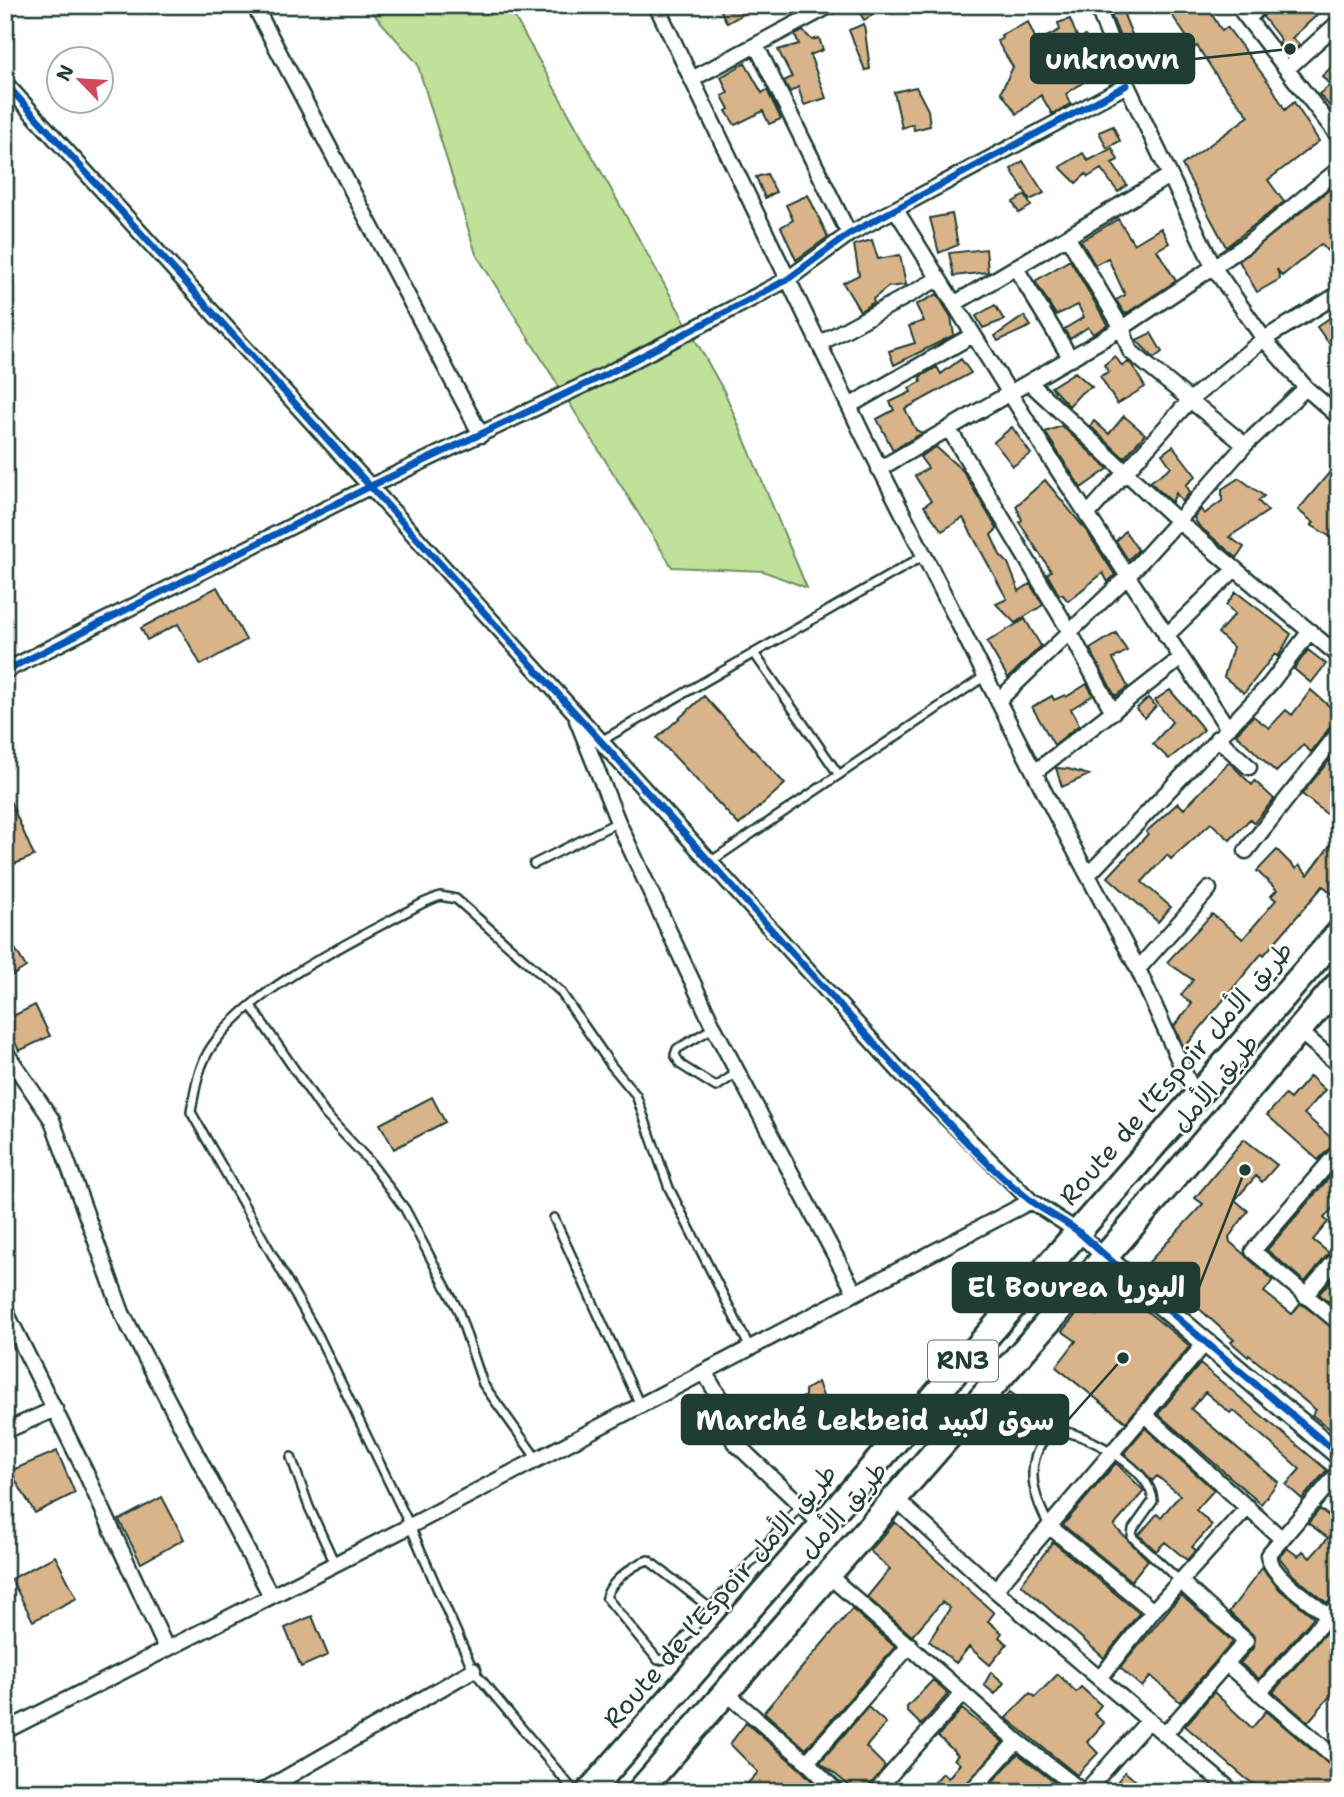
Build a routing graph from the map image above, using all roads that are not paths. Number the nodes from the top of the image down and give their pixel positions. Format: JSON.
{"nodes":[{"id":1,"x":254,"y":5,"type":"edge"},
{"id":2,"x":831,"y":5,"type":"edge"},
{"id":3,"x":1097,"y":5,"type":"edge"},
{"id":4,"x":1237,"y":5,"type":"edge"},
{"id":5,"x":1261,"y":5,"type":"edge"},
{"id":6,"x":661,"y":7,"type":"edge"},
{"id":7,"x":1248,"y":19,"type":"junction"},
{"id":8,"x":1339,"y":22,"type":"edge"},
{"id":9,"x":756,"y":45,"type":"junction"},
{"id":10,"x":1287,"y":69,"type":"junction"},
{"id":11,"x":692,"y":79,"type":"junction"},
{"id":12,"x":5,"y":83,"type":"edge"},
{"id":13,"x":1127,"y":85,"type":"junction"},
{"id":14,"x":1339,"y":136,"type":"edge"},
{"id":15,"x":1339,"y":169,"type":"edge"},
{"id":16,"x":1169,"y":176,"type":"junction"},
{"id":17,"x":896,"y":210,"type":"junction"},
{"id":18,"x":849,"y":234,"type":"junction"},
{"id":19,"x":1068,"y":238,"type":"junction"},
{"id":20,"x":1016,"y":268,"type":"junction"},
{"id":21,"x":1214,"y":268,"type":"junction"},
{"id":22,"x":788,"y":279,"type":"junction"},
{"id":23,"x":939,"y":279,"type":"junction"},
{"id":24,"x":1339,"y":294,"type":"edge"},
{"id":25,"x":954,"y":304,"type":"junction"},
{"id":26,"x":1122,"y":328,"type":"junction"},
{"id":27,"x":974,"y":335,"type":"junction"},
{"id":28,"x":1264,"y":339,"type":"junction"},
{"id":29,"x":819,"y":344,"type":"junction"},
{"id":30,"x":1070,"y":359,"type":"junction"},
{"id":31,"x":1030,"y":383,"type":"junction"},
{"id":32,"x":1306,"y":388,"type":"junction"},
{"id":33,"x":1010,"y":395,"type":"junction"},
{"id":34,"x":1190,"y":400,"type":"junction"},
{"id":35,"x":849,"y":406,"type":"junction"},
{"id":36,"x":1339,"y":417,"type":"edge"},
{"id":37,"x":949,"y":429,"type":"junction"},
{"id":38,"x":481,"y":435,"type":"junction"},
{"id":39,"x":1245,"y":445,"type":"junction"},
{"id":40,"x":879,"y":469,"type":"junction"},
{"id":41,"x":1127,"y":472,"type":"junction"},
{"id":42,"x":370,"y":486,"type":"junction"},
{"id":43,"x":1087,"y":515,"type":"junction"},
{"id":44,"x":1178,"y":520,"type":"junction"},
{"id":45,"x":925,"y":555,"type":"junction"},
{"id":46,"x":1234,"y":569,"type":"junction"},
{"id":47,"x":1127,"y":577,"type":"junction"},
{"id":48,"x":1310,"y":631,"type":"junction"},
{"id":49,"x":1070,"y":632,"type":"junction"},
{"id":50,"x":1166,"y":636,"type":"junction"},
{"id":51,"x":754,"y":653,"type":"junction"},
{"id":52,"x":1339,"y":656,"type":"edge"},
{"id":53,"x":1181,"y":658,"type":"junction"},
{"id":54,"x":5,"y":671,"type":"edge"},
{"id":55,"x":987,"y":676,"type":"junction"},
{"id":56,"x":999,"y":699,"type":"junction"},
{"id":57,"x":574,"y":712,"type":"junction"},
{"id":58,"x":1113,"y":712,"type":"junction"},
{"id":59,"x":1222,"y":732,"type":"junction"},
{"id":60,"x":1339,"y":732,"type":"edge"},
{"id":61,"x":601,"y":741,"type":"junction"},
{"id":62,"x":1249,"y":767,"type":"dead end"},
{"id":63,"x":1035,"y":772,"type":"junction"},
{"id":64,"x":839,"y":775,"type":"junction"},
{"id":65,"x":618,"y":822,"type":"junction"},
{"id":66,"x":1246,"y":851,"type":"dead end"},
{"id":67,"x":710,"y":862,"type":"junction"},
{"id":68,"x":534,"y":864,"type":"dead end"},
{"id":69,"x":1089,"y":874,"type":"junction"},
{"id":70,"x":1209,"y":889,"type":"dead end"},
{"id":71,"x":1339,"y":933,"type":"edge"},
{"id":72,"x":1138,"y":968,"type":"junction"},
{"id":73,"x":1339,"y":983,"type":"edge"},
{"id":74,"x":251,"y":1006,"type":"junction"},
{"id":75,"x":714,"y":1028,"type":"junction"},
{"id":76,"x":1299,"y":1031,"type":"junction"},
{"id":77,"x":5,"y":1051,"type":"edge"},
{"id":78,"x":1339,"y":1065,"type":"edge"},
{"id":79,"x":738,"y":1072,"type":"junction"},
{"id":80,"x":1195,"y":1096,"type":"junction"},
{"id":81,"x":1339,"y":1151,"type":"edge"},
{"id":82,"x":1031,"y":1201,"type":"junction"},
{"id":83,"x":554,"y":1218,"type":"dead end"},
{"id":84,"x":1077,"y":1231,"type":"junction"},
{"id":85,"x":1339,"y":1255,"type":"edge"},
{"id":86,"x":1103,"y":1256,"type":"junction"},
{"id":87,"x":855,"y":1293,"type":"junction"},
{"id":88,"x":1305,"y":1296,"type":"junction"},
{"id":89,"x":5,"y":1310,"type":"edge"},
{"id":90,"x":1339,"y":1323,"type":"edge"},
{"id":91,"x":1207,"y":1341,"type":"junction"},
{"id":92,"x":750,"y":1348,"type":"junction"},
{"id":93,"x":704,"y":1373,"type":"junction"},
{"id":94,"x":640,"y":1406,"type":"junction"},
{"id":95,"x":55,"y":1409,"type":"junction"},
{"id":96,"x":1145,"y":1415,"type":"junction"},
{"id":97,"x":5,"y":1431,"type":"edge"},
{"id":98,"x":1113,"y":1451,"type":"junction"},
{"id":99,"x":1339,"y":1455,"type":"edge"},
{"id":100,"x":291,"y":1457,"type":"dead end"},
{"id":101,"x":538,"y":1460,"type":"junction"},
{"id":102,"x":1339,"y":1472,"type":"edge"},
{"id":103,"x":894,"y":1497,"type":"junction"},
{"id":104,"x":801,"y":1504,"type":"junction"},
{"id":105,"x":1248,"y":1507,"type":"junction"},
{"id":106,"x":821,"y":1524,"type":"junction"},
{"id":107,"x":410,"y":1526,"type":"junction"},
{"id":108,"x":1050,"y":1527,"type":"junction"},
{"id":109,"x":1281,"y":1538,"type":"junction"},
{"id":110,"x":335,"y":1564,"type":"junction"},
{"id":111,"x":827,"y":1574,"type":"junction"},
{"id":112,"x":1180,"y":1581,"type":"junction"},
{"id":113,"x":995,"y":1590,"type":"junction"},
{"id":114,"x":271,"y":1596,"type":"junction"},
{"id":115,"x":710,"y":1608,"type":"junction"},
{"id":116,"x":1153,"y":1611,"type":"junction"},
{"id":117,"x":1336,"y":1615,"type":"edge"},
{"id":118,"x":910,"y":1645,"type":"junction"},
{"id":119,"x":166,"y":1648,"type":"junction"},
{"id":120,"x":1225,"y":1663,"type":"junction"},
{"id":121,"x":473,"y":1670,"type":"junction"},
{"id":122,"x":1100,"y":1678,"type":"junction"},
{"id":123,"x":724,"y":1692,"type":"junction"},
{"id":124,"x":963,"y":1693,"type":"junction"},
{"id":125,"x":1259,"y":1693,"type":"junction"},
{"id":126,"x":1149,"y":1720,"type":"junction"},
{"id":127,"x":5,"y":1731,"type":"edge"},
{"id":128,"x":1165,"y":1734,"type":"junction"},
{"id":129,"x":1017,"y":1741,"type":"junction"},
{"id":130,"x":1339,"y":1761,"type":"edge"},
{"id":131,"x":807,"y":1762,"type":"junction"},
{"id":132,"x":265,"y":1791,"type":"edge"},
{"id":133,"x":575,"y":1792,"type":"edge"},
{"id":134,"x":589,"y":1792,"type":"edge"},
{"id":135,"x":639,"y":1792,"type":"edge"},
{"id":136,"x":836,"y":1792,"type":"edge"},
{"id":137,"x":875,"y":1792,"type":"edge"},
{"id":138,"x":970,"y":1792,"type":"edge"},
{"id":139,"x":1084,"y":1792,"type":"edge"},
{"id":140,"x":1233,"y":1792,"type":"edge"}],
"edges":[{"from":1,"to":38,"type":"street"},
{"from":2,"to":9,"type":"street"},
{"from":3,"to":13,"type":"street"},
{"from":4,"to":7,"type":"street"},
{"from":5,"to":7,"type":"street"},
{"from":6,"to":11,"type":"street"},
{"from":7,"to":10,"type":"street"},
{"from":8,"to":10,"type":"street"},
{"from":9,"to":11,"type":"street"},
{"from":9,"to":18,"type":"street"},
{"from":10,"to":14,"type":"street"},
{"from":11,"to":22,"type":"street"},
{"from":12,"to":42,"type":"street"},
{"from":13,"to":16,"type":"street"},
{"from":13,"to":17,"type":"street"},
{"from":15,"to":21,"type":"street"},
{"from":16,"to":19,"type":"street"},
{"from":16,"to":21,"type":"street"},
{"from":17,"to":18,"type":"street"},
{"from":17,"to":23,"type":"street"},
{"from":18,"to":22,"type":"street"},
{"from":19,"to":20,"type":"street"},
{"from":19,"to":26,"type":"street"},
{"from":20,"to":25,"type":"street"},
{"from":20,"to":30,"type":"street"},
{"from":21,"to":26,"type":"street"},
{"from":21,"to":28,"type":"street"},
{"from":22,"to":29,"type":"street"},
{"from":22,"to":38,"type":"street"},
{"from":23,"to":25,"type":"street"},
{"from":23,"to":29,"type":"street"},
{"from":24,"to":28,"type":"street"},
{"from":25,"to":27,"type":"street"},
{"from":26,"to":30,"type":"street"},
{"from":26,"to":34,"type":"street"},
{"from":27,"to":33,"type":"street"},
{"from":27,"to":35,"type":"street"},
{"from":28,"to":32,"type":"street"},
{"from":28,"to":34,"type":"street"},
{"from":29,"to":35,"type":"street"},
{"from":30,"to":31,"type":"street"},
{"from":31,"to":33,"type":"street"},
{"from":31,"to":41,"type":"street"},
{"from":32,"to":36,"type":"street"},
{"from":32,"to":39,"type":"street"},
{"from":33,"to":37,"type":"street"},
{"from":33,"to":43,"type":"street"},
{"from":34,"to":39,"type":"street"},
{"from":34,"to":41,"type":"street"},
{"from":35,"to":40,"type":"street"},
{"from":37,"to":40,"type":"street"},
{"from":37,"to":49,"type":"street"},
{"from":38,"to":42,"type":"street"},
{"from":39,"to":44,"type":"street"},
{"from":40,"to":45,"type":"street"},
{"from":41,"to":43,"type":"street"},
{"from":41,"to":44,"type":"street"},
{"from":42,"to":54,"type":"street"},
{"from":42,"to":57,"type":"street"},
{"from":43,"to":47,"type":"street"},
{"from":44,"to":46,"type":"street"},
{"from":44,"to":47,"type":"street"},
{"from":45,"to":51,"type":"lane"},
{"from":45,"to":55,"type":"street"},
{"from":46,"to":48,"type":"street"},
{"from":46,"to":50,"type":"street"},
{"from":47,"to":49,"type":"street"},
{"from":47,"to":50,"type":"street"},
{"from":48,"to":52,"type":"street"},
{"from":48,"to":59,"type":"street"},
{"from":49,"to":56,"type":"street"},
{"from":49,"to":58,"type":"street"},
{"from":50,"to":53,"type":"street"},
{"from":51,"to":61,"type":"lane"},
{"from":51,"to":64,"type":"lane"},
{"from":53,"to":58,"type":"street"},
{"from":53,"to":59,"type":"street"},
{"from":55,"to":56,"type":"street"},
{"from":55,"to":64,"type":"lane"},
{"from":56,"to":63,"type":"street"},
{"from":57,"to":61,"type":"street"},
{"from":57,"to":65,"type":"street"},
{"from":58,"to":63,"type":"street"},
{"from":59,"to":62,"type":"street"},
{"from":59,"to":69,"type":"street"},
{"from":60,"to":66,"type":"street"},
{"from":61,"to":67,"type":"street"},
{"from":63,"to":69,"type":"street"},
{"from":64,"to":67,"type":"lane"},
{"from":65,"to":68,"type":"lane"},
{"from":65,"to":75,"type":"street"},
{"from":67,"to":82,"type":"street"},
{"from":69,"to":72,"type":"street"},
{"from":70,"to":72,"type":"street"},
{"from":71,"to":80,"type":"highway","name":"Route de l’Espoir طريق الأمل","number":"RN3"},
{"from":72,"to":80,"type":"street"},
{"from":73,"to":76,"type":"highway","name":"طريق الأمل","number":"RN3"},
{"from":74,"to":92,"type":"lane"},
{"from":74,"to":101,"type":"lane"},
{"from":74,"to":107,"type":"lane"},
{"from":75,"to":79,"type":"street"},
{"from":75,"to":79,"type":"lane"},
{"from":76,"to":78,"type":"street"},
{"from":76,"to":86,"type":"highway","name":"طريق الأمل","number":"RN3"},
{"from":77,"to":114,"type":"street"},
{"from":79,"to":87,"type":"street"},
{"from":80,"to":84,"type":"highway","name":"Route de l’Espoir طريق الأمل","number":"RN3"},
{"from":81,"to":88,"type":"street"},
{"from":82,"to":84,"type":"street"},
{"from":82,"to":87,"type":"street"},
{"from":83,"to":94,"type":"lane"},
{"from":84,"to":86,"type":"street"},
{"from":84,"to":106,"type":"highway","name":"Route de l’Espoir طريق الأمل","number":"RN3"},
{"from":85,"to":88,"type":"street"},
{"from":86,"to":91,"type":"street"},
{"from":86,"to":103,"type":"highway","name":"طريق الأمل","number":"RN3"},
{"from":87,"to":92,"type":"street"},
{"from":88,"to":90,"type":"street"},
{"from":89,"to":95,"type":"street"},
{"from":91,"to":96,"type":"street"},
{"from":91,"to":99,"type":"street"},
{"from":92,"to":93,"type":"street"},
{"from":93,"to":94,"type":"street"},
{"from":93,"to":104,"type":"street"},
{"from":94,"to":101,"type":"street"},
{"from":95,"to":97,"type":"street"},
{"from":95,"to":119,"type":"street"},
{"from":96,"to":98,"type":"street"},
{"from":96,"to":105,"type":"street"},
{"from":98,"to":108,"type":"street"},
{"from":98,"to":108,"type":"lane"},
{"from":98,"to":112,"type":"lane"},
{"from":100,"to":110,"type":"lane"},
{"from":101,"to":107,"type":"street"},
{"from":102,"to":109,"type":"street"},
{"from":103,"to":111,"type":"highway","name":"طريق الأمل","number":"RN3"},
{"from":103,"to":113,"type":"street"},
{"from":104,"to":106,"type":"street"},
{"from":104,"to":115,"type":"lane"},
{"from":105,"to":109,"type":"street"},
{"from":105,"to":112,"type":"street"},
{"from":106,"to":134,"type":"highway","name":"Route de l’Espoir طريق الأمل","number":"RN3"},
{"from":107,"to":110,"type":"street"},
{"from":107,"to":121,"type":"lane"},
{"from":108,"to":113,"type":"street"},
{"from":108,"to":116,"type":"street"},
{"from":109,"to":117,"type":"street"},
{"from":110,"to":114,"type":"street"},
{"from":111,"to":118,"type":"street"},
{"from":111,"to":123,"type":"highway","name":"طريق الأمل","number":"RN3"},
{"from":112,"to":116,"type":"street"},
{"from":112,"to":120,"type":"street"},
{"from":113,"to":122,"type":"street"},
{"from":114,"to":119,"type":"street"},
{"from":115,"to":115,"type":"lane"},
{"from":116,"to":122,"type":"street"},
{"from":117,"to":125,"type":"street"},
{"from":118,"to":124,"type":"street"},
{"from":118,"to":131,"type":"street"},
{"from":119,"to":127,"type":"street"},
{"from":120,"to":125,"type":"street"},
{"from":120,"to":128,"type":"street"},
{"from":121,"to":132,"type":"street"},
{"from":121,"to":133,"type":"lane"},
{"from":122,"to":126,"type":"street"},
{"from":123,"to":131,"type":"street"},
{"from":123,"to":135,"type":"highway","name":"طريق الأمل","number":"RN3"},
{"from":124,"to":129,"type":"street"},
{"from":124,"to":137,"type":"street"},
{"from":125,"to":130,"type":"street"},
{"from":126,"to":128,"type":"street"},
{"from":126,"to":139,"type":"street"},
{"from":128,"to":140,"type":"street"},
{"from":129,"to":138,"type":"street"},
{"from":129,"to":139,"type":"street"},
{"from":131,"to":136,"type":"street"}]}
